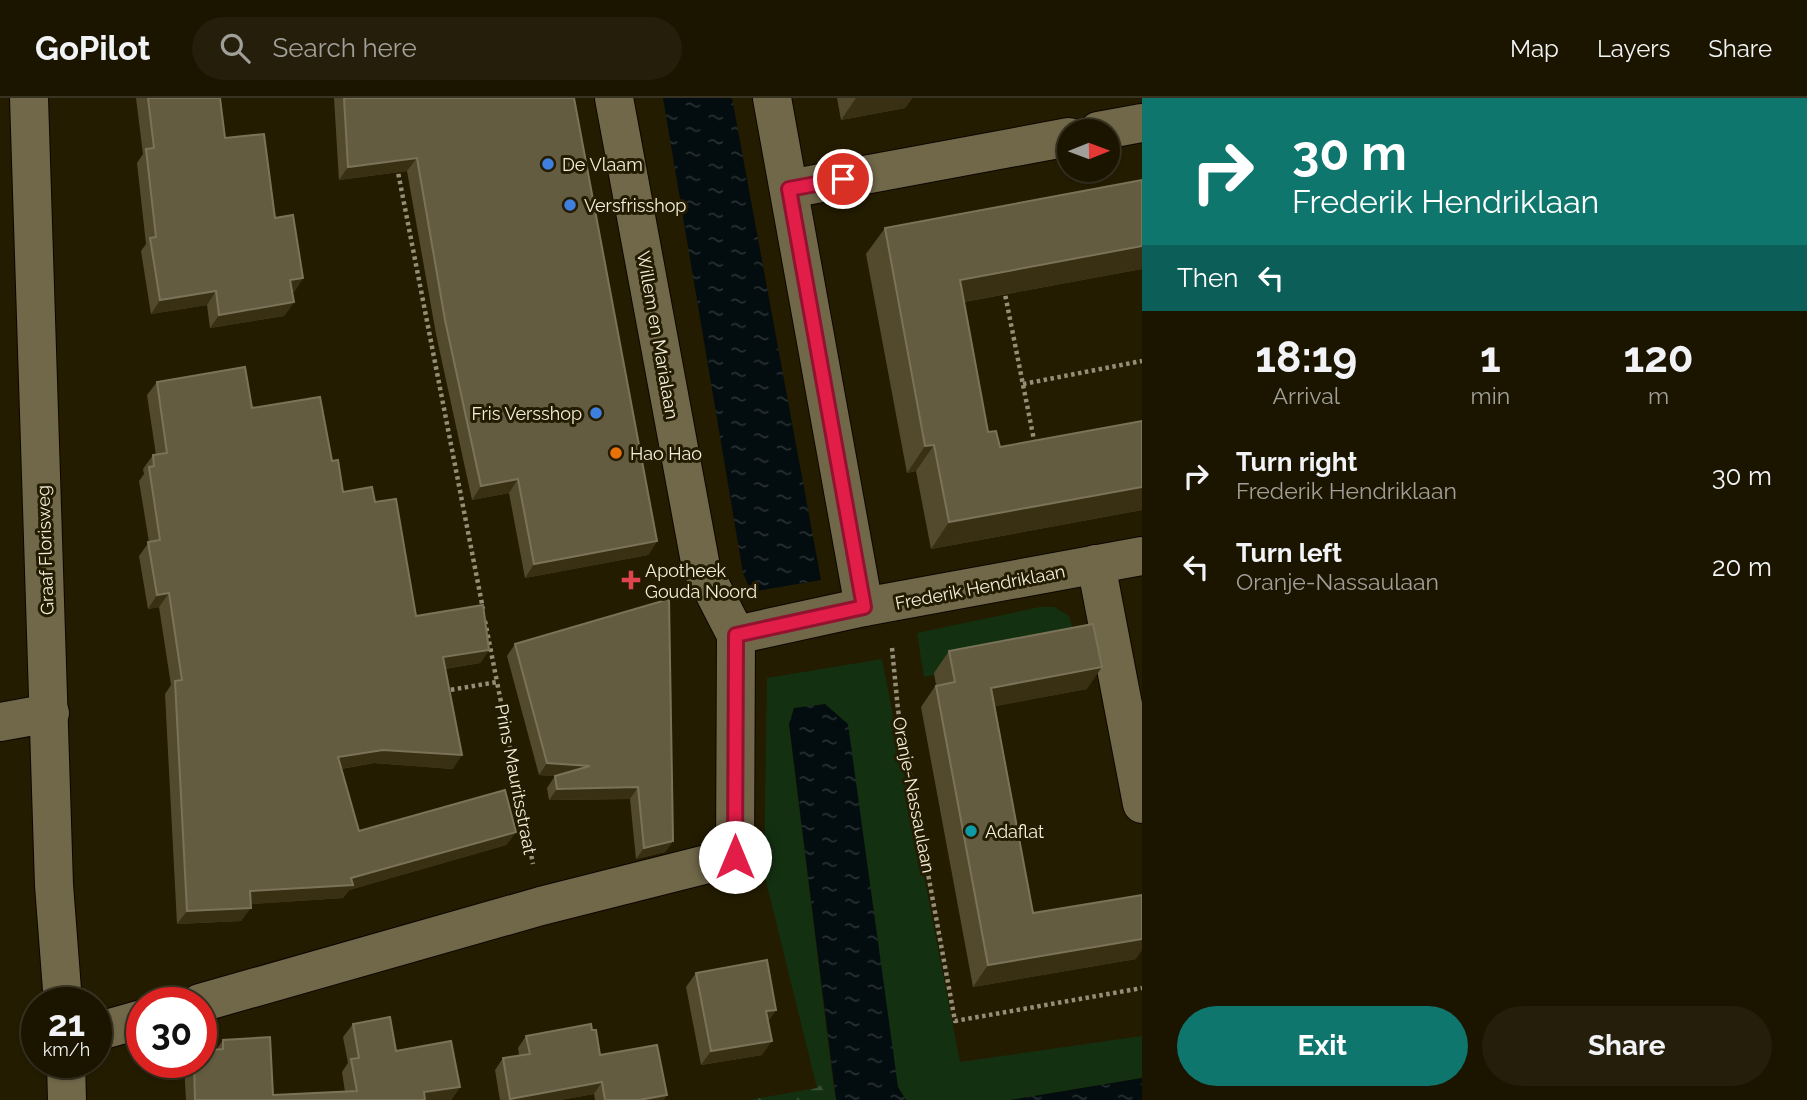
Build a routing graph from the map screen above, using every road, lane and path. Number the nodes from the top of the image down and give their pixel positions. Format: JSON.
{"nodes":[{"id":1,"x":29,"y":98,"type":"edge"},
{"id":2,"x":614,"y":98,"type":"edge"},
{"id":3,"x":772,"y":98,"type":"edge"},
{"id":4,"x":1142,"y":123,"type":"edge"},
{"id":5,"x":1120,"y":127,"type":"edge"},
{"id":6,"x":1057,"y":138,"type":"edge"},
{"id":7,"x":397,"y":160,"type":"edge"},
{"id":8,"x":789,"y":189,"type":"junction"},
{"id":9,"x":1001,"y":276,"type":"edge"},
{"id":10,"x":1142,"y":361,"type":"edge"},
{"id":11,"x":1023,"y":384,"type":"junction"},
{"id":12,"x":1038,"y":458,"type":"edge"},
{"id":13,"x":1142,"y":556,"type":"edge"},
{"id":14,"x":1096,"y":564,"type":"junction"},
{"id":15,"x":876,"y":606,"type":"junction"},
{"id":16,"x":736,"y":635,"type":"junction"},
{"id":17,"x":497,"y":682,"type":"junction"},
{"id":18,"x":432,"y":693,"type":"edge"},
{"id":19,"x":50,"y":713,"type":"junction"},
{"id":20,"x":0,"y":722,"type":"edge"},
{"id":21,"x":1142,"y":804,"type":"edge"},
{"id":22,"x":541,"y":906,"type":"junction"},
{"id":23,"x":61,"y":987,"type":"edge"},
{"id":24,"x":1142,"y":988,"type":"edge"},
{"id":25,"x":217,"y":998,"type":"edge"},
{"id":26,"x":66,"y":1078,"type":"edge"},
{"id":27,"x":67,"y":1100,"type":"edge"}],
"edges":[{"from":1,"to":19,"type":"street","name":"Graaf Florisweg"},
{"from":2,"to":16,"type":"street","name":"Willem en Marialaan"},
{"from":3,"to":8,"type":"street"},
{"from":4,"to":5,"type":"street"},
{"from":6,"to":8,"type":"street"},
{"from":7,"to":17,"type":"path"},
{"from":8,"to":15,"type":"street"},
{"from":9,"to":11,"type":"path"},
{"from":10,"to":11,"type":"path"},
{"from":11,"to":12,"type":"path"},
{"from":13,"to":14,"type":"street","name":"Frederik Hendriklaan"},
{"from":14,"to":15,"type":"street","name":"Frederik Hendriklaan"},
{"from":14,"to":21,"type":"street"},
{"from":15,"to":16,"type":"street","name":"Frederik Hendriklaan"},
{"from":15,"to":24,"type":"path","name":"Oranje-Nassaulaan"},
{"from":16,"to":22,"type":"street","name":"Willem en Marialaan"},
{"from":17,"to":18,"type":"path","name":"Prins Mauritsstraat"},
{"from":17,"to":22,"type":"path","name":"Prins Mauritsstraat"},
{"from":19,"to":20,"type":"street"},
{"from":19,"to":23,"type":"street","name":"Graaf Florisweg"},
{"from":22,"to":25,"type":"street"},
{"from":26,"to":27,"type":"street"}]}
